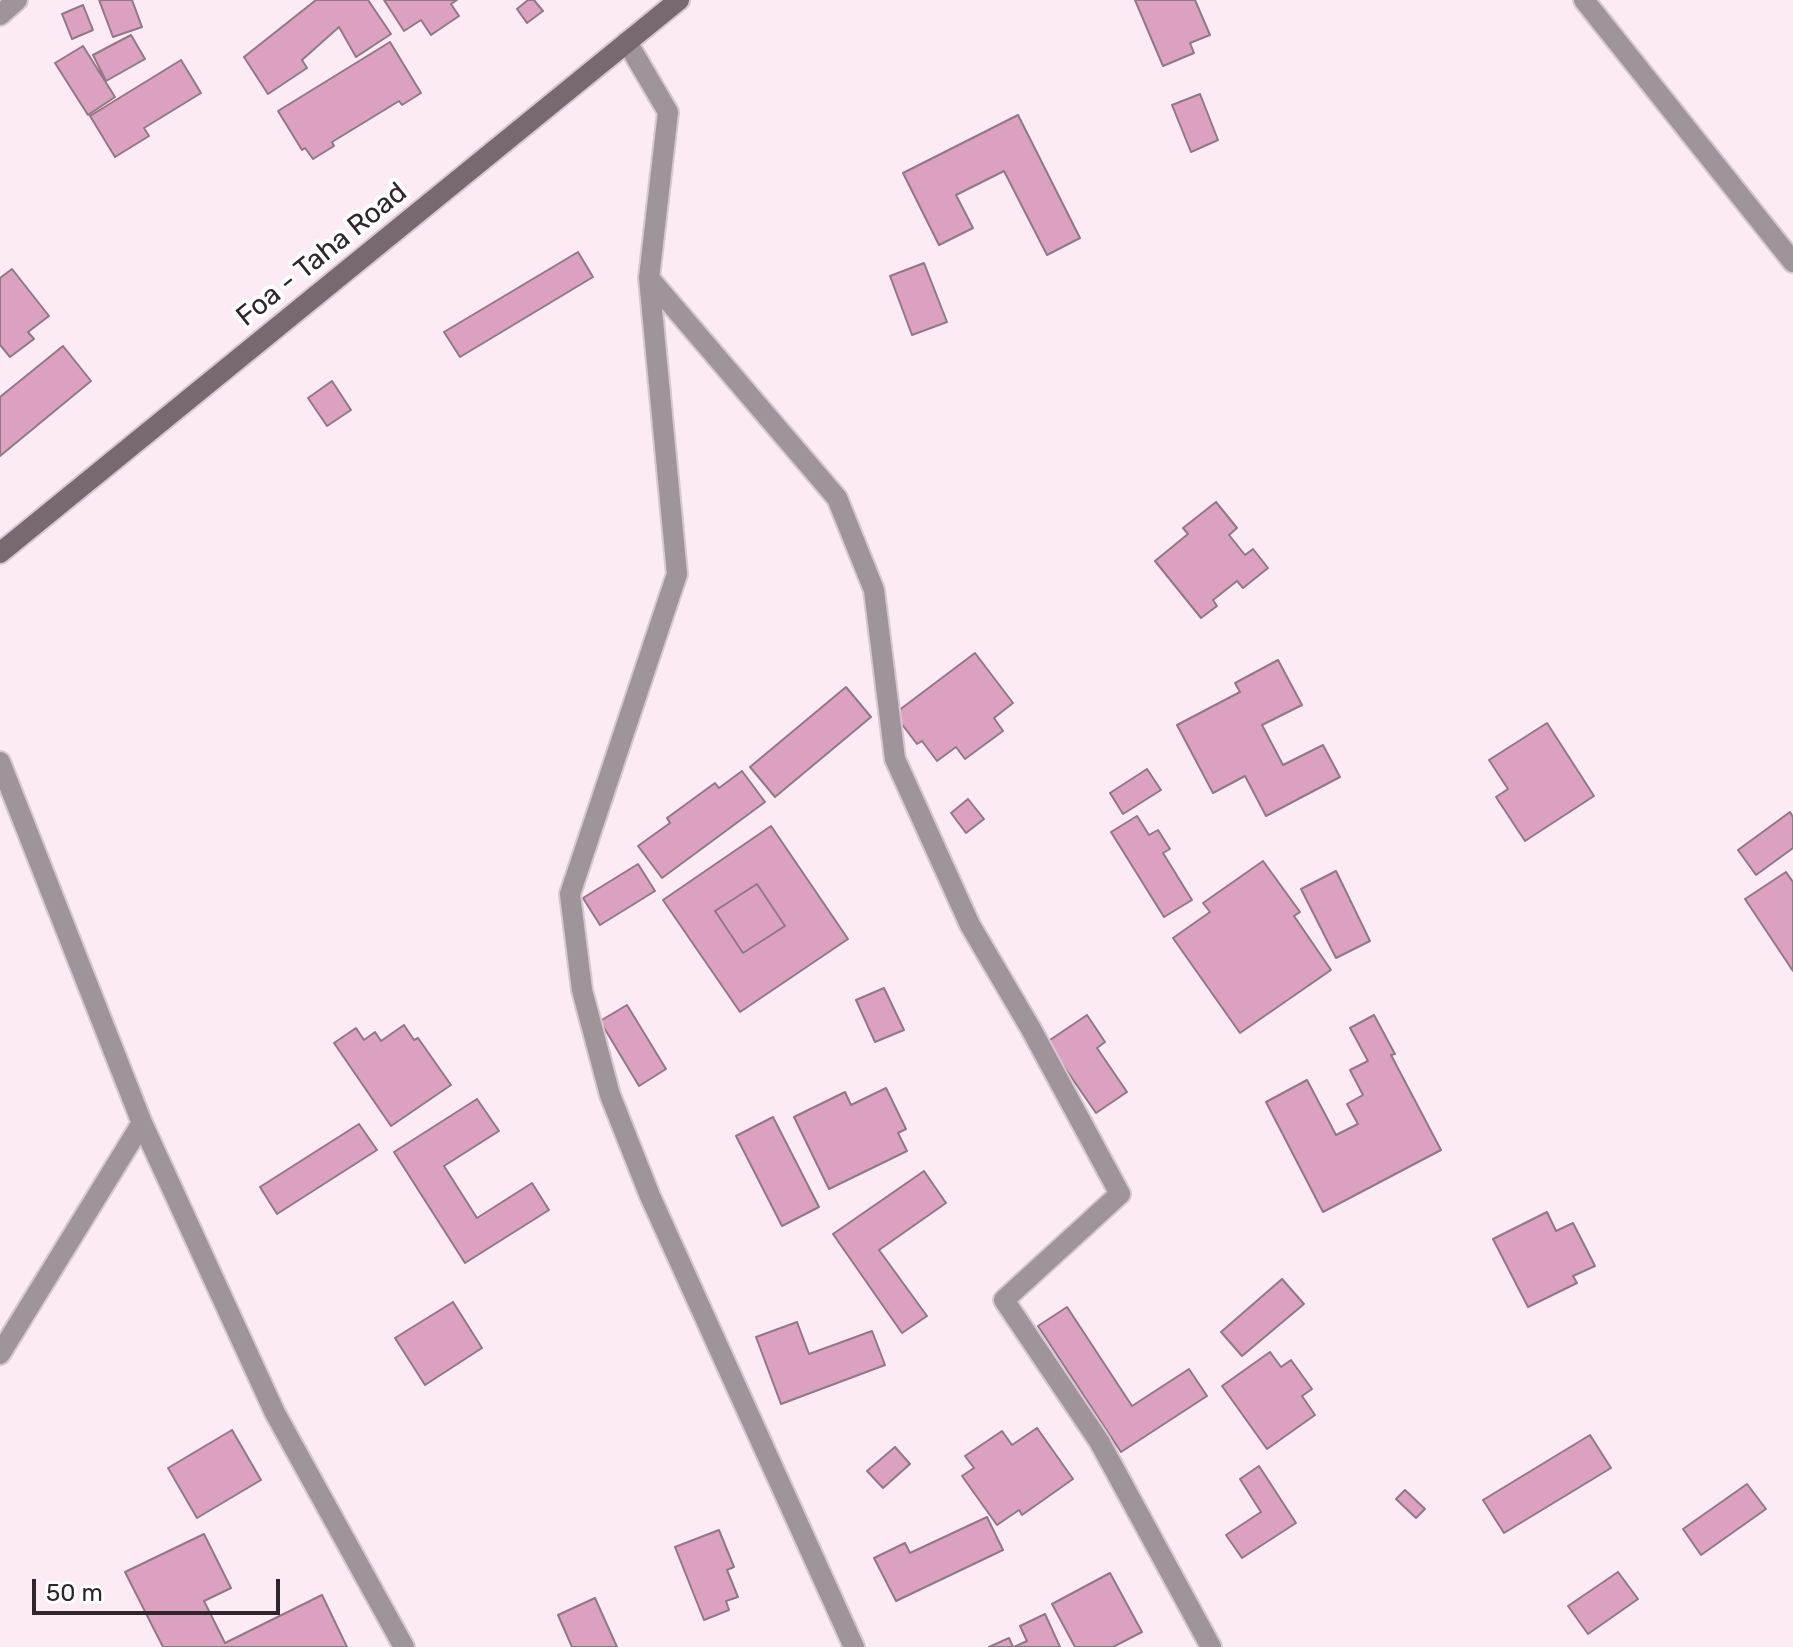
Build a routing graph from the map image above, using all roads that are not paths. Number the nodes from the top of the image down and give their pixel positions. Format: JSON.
{"nodes":[{"id":1,"x":17,"y":0,"type":"edge"},
{"id":2,"x":679,"y":0,"type":"edge"},
{"id":3,"x":1584,"y":0,"type":"edge"},
{"id":4,"x":0,"y":15,"type":"edge"},
{"id":5,"x":627,"y":42,"type":"junction"},
{"id":6,"x":1793,"y":262,"type":"edge"},
{"id":7,"x":649,"y":278,"type":"junction"},
{"id":8,"x":0,"y":553,"type":"edge"},
{"id":9,"x":0,"y":762,"type":"edge"},
{"id":10,"x":142,"y":1123,"type":"junction"},
{"id":11,"x":0,"y":1354,"type":"edge"},
{"id":12,"x":404,"y":1647,"type":"edge"},
{"id":13,"x":854,"y":1647,"type":"edge"},
{"id":14,"x":1211,"y":1647,"type":"edge"}],
"edges":[{"from":1,"to":4,"type":"street"},
{"from":2,"to":5,"type":"street","name":"Foa - Taha Road"},
{"from":3,"to":6,"type":"street"},
{"from":5,"to":7,"type":"street"},
{"from":5,"to":8,"type":"street","name":"Foa - Taha Road"},
{"from":7,"to":13,"type":"street"},
{"from":7,"to":14,"type":"street"},
{"from":9,"to":10,"type":"street"},
{"from":10,"to":11,"type":"street"},
{"from":10,"to":12,"type":"street"}]}
